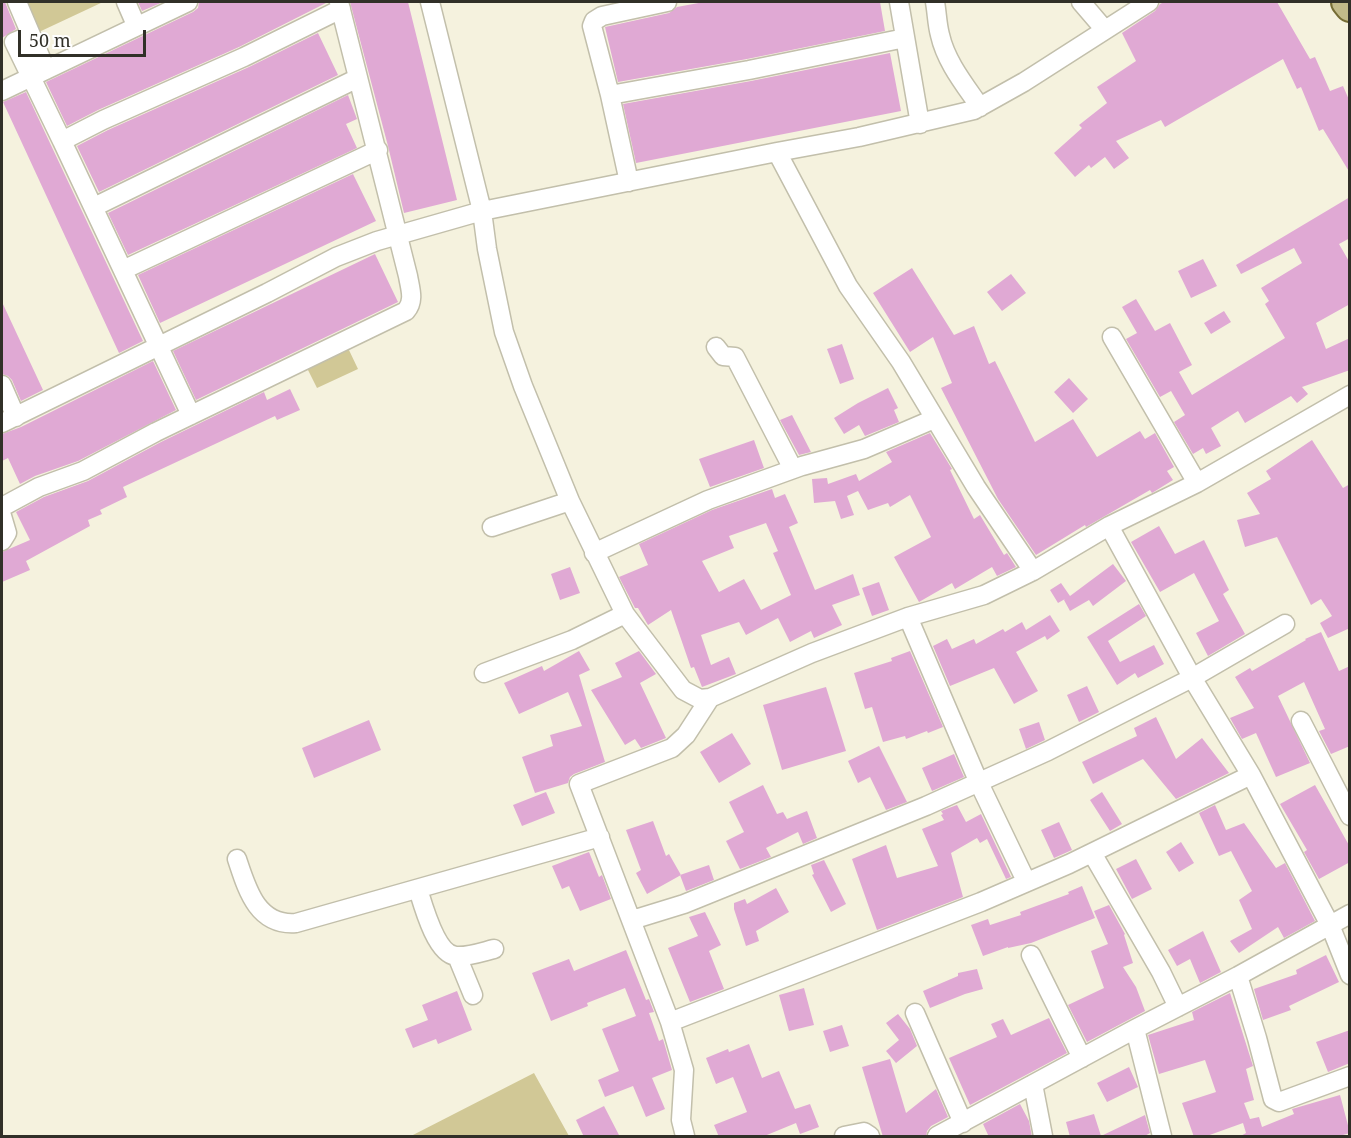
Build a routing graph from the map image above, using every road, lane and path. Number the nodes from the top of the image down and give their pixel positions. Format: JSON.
{"nodes":[{"id":1,"x":18,"y":2,"type":"edge"},
{"id":2,"x":126,"y":2,"type":"edge"},
{"id":3,"x":188,"y":2,"type":"edge"},
{"id":4,"x":430,"y":2,"type":"edge"},
{"id":5,"x":667,"y":2,"type":"edge"},
{"id":6,"x":899,"y":2,"type":"edge"},
{"id":7,"x":935,"y":2,"type":"edge"},
{"id":8,"x":1081,"y":2,"type":"edge"},
{"id":9,"x":1149,"y":2,"type":"edge"},
{"id":10,"x":340,"y":5,"type":"edge"},
{"id":11,"x":136,"y":25,"type":"junction"},
{"id":12,"x":1105,"y":30,"type":"junction"},
{"id":13,"x":905,"y":38,"type":"junction"},
{"id":14,"x":38,"y":73,"type":"junction"},
{"id":15,"x":358,"y":78,"type":"junction"},
{"id":16,"x":2,"y":91,"type":"edge"},
{"id":17,"x":610,"y":94,"type":"junction"},
{"id":18,"x":980,"y":107,"type":"junction"},
{"id":19,"x":920,"y":124,"type":"junction"},
{"id":20,"x":62,"y":141,"type":"junction"},
{"id":21,"x":378,"y":150,"type":"junction"},
{"id":22,"x":777,"y":152,"type":"junction"},
{"id":23,"x":629,"y":182,"type":"junction"},
{"id":24,"x":94,"y":207,"type":"junction"},
{"id":25,"x":483,"y":211,"type":"junction"},
{"id":26,"x":398,"y":235,"type":"junction"},
{"id":27,"x":123,"y":270,"type":"junction"},
{"id":28,"x":1113,"y":337,"type":"dead end"},
{"id":29,"x":159,"y":346,"type":"junction"},
{"id":30,"x":716,"y":347,"type":"dead end"},
{"id":31,"x":2,"y":385,"type":"edge"},
{"id":32,"x":1350,"y":395,"type":"edge"},
{"id":33,"x":191,"y":415,"type":"junction"},
{"id":34,"x":934,"y":419,"type":"junction"},
{"id":35,"x":9,"y":420,"type":"edge"},
{"id":36,"x":794,"y":469,"type":"junction"},
{"id":37,"x":1197,"y":483,"type":"junction"},
{"id":38,"x":570,"y":501,"type":"junction"},
{"id":39,"x":2,"y":507,"type":"edge"},
{"id":40,"x":2,"y":516,"type":"edge"},
{"id":41,"x":1109,"y":526,"type":"junction"},
{"id":42,"x":492,"y":527,"type":"dead end"},
{"id":43,"x":2,"y":541,"type":"edge"},
{"id":44,"x":594,"y":553,"type":"junction"},
{"id":45,"x":1033,"y":571,"type":"junction"},
{"id":46,"x":625,"y":614,"type":"junction"},
{"id":47,"x":908,"y":617,"type":"junction"},
{"id":48,"x":1285,"y":624,"type":"dead end"},
{"id":49,"x":484,"y":673,"type":"dead end"},
{"id":50,"x":1192,"y":678,"type":"junction"},
{"id":51,"x":710,"y":698,"type":"junction"},
{"id":52,"x":1300,"y":722,"type":"dead end"},
{"id":53,"x":1251,"y":775,"type":"junction"},
{"id":54,"x":979,"y":783,"type":"junction"},
{"id":55,"x":1350,"y":816,"type":"edge"},
{"id":56,"x":600,"y":837,"type":"junction"},
{"id":57,"x":1092,"y":854,"type":"junction"},
{"id":58,"x":237,"y":859,"type":"dead end"},
{"id":59,"x":1026,"y":882,"type":"junction"},
{"id":60,"x":418,"y":889,"type":"junction"},
{"id":61,"x":1350,"y":914,"type":"edge"},
{"id":62,"x":632,"y":920,"type":"junction"},
{"id":63,"x":1330,"y":925,"type":"junction"},
{"id":64,"x":494,"y":949,"type":"dead end"},
{"id":65,"x":1031,"y":955,"type":"dead end"},
{"id":66,"x":457,"y":956,"type":"junction"},
{"id":67,"x":1350,"y":975,"type":"edge"},
{"id":68,"x":1238,"y":976,"type":"junction"},
{"id":69,"x":473,"y":995,"type":"dead end"},
{"id":70,"x":1178,"y":1007,"type":"junction"},
{"id":71,"x":915,"y":1013,"type":"dead end"},
{"id":72,"x":670,"y":1022,"type":"junction"},
{"id":73,"x":1135,"y":1029,"type":"junction"},
{"id":74,"x":1082,"y":1058,"type":"junction"},
{"id":75,"x":1350,"y":1076,"type":"edge"},
{"id":76,"x":1033,"y":1084,"type":"junction"},
{"id":77,"x":963,"y":1123,"type":"junction"},
{"id":78,"x":682,"y":1136,"type":"edge"},
{"id":79,"x":844,"y":1137,"type":"edge"},
{"id":80,"x":870,"y":1137,"type":"edge"},
{"id":81,"x":938,"y":1137,"type":"edge"},
{"id":82,"x":1042,"y":1137,"type":"edge"},
{"id":83,"x":1162,"y":1137,"type":"edge"}],
"edges":[{"from":1,"to":14,"type":"street"},
{"from":2,"to":11,"type":"street"},
{"from":3,"to":11,"type":"street"},
{"from":4,"to":25,"type":"street"},
{"from":5,"to":17,"type":"street"},
{"from":6,"to":13,"type":"street"},
{"from":7,"to":18,"type":"street"},
{"from":8,"to":12,"type":"street"},
{"from":9,"to":12,"type":"street"},
{"from":10,"to":15,"type":"street"},
{"from":10,"to":20,"type":"street"},
{"from":11,"to":14,"type":"street"},
{"from":12,"to":18,"type":"street"},
{"from":13,"to":17,"type":"street"},
{"from":13,"to":19,"type":"street"},
{"from":14,"to":16,"type":"street"},
{"from":14,"to":20,"type":"street"},
{"from":15,"to":21,"type":"street"},
{"from":15,"to":24,"type":"street"},
{"from":17,"to":23,"type":"street"},
{"from":18,"to":19,"type":"street"},
{"from":19,"to":22,"type":"street"},
{"from":20,"to":24,"type":"street"},
{"from":21,"to":26,"type":"street"},
{"from":21,"to":27,"type":"street"},
{"from":22,"to":23,"type":"street"},
{"from":22,"to":34,"type":"street"},
{"from":23,"to":25,"type":"street"},
{"from":24,"to":27,"type":"street"},
{"from":25,"to":26,"type":"street"},
{"from":25,"to":38,"type":"street"},
{"from":26,"to":29,"type":"street"},
{"from":26,"to":33,"type":"street"},
{"from":27,"to":29,"type":"street"},
{"from":28,"to":37,"type":"street"},
{"from":29,"to":33,"type":"street"},
{"from":29,"to":35,"type":"street"},
{"from":30,"to":36,"type":"street"},
{"from":31,"to":35,"type":"street"},
{"from":32,"to":37,"type":"street"},
{"from":33,"to":39,"type":"street"},
{"from":34,"to":36,"type":"street"},
{"from":34,"to":45,"type":"street"},
{"from":36,"to":44,"type":"street"},
{"from":37,"to":41,"type":"street"},
{"from":38,"to":42,"type":"street"},
{"from":38,"to":44,"type":"street"},
{"from":40,"to":43,"type":"street"},
{"from":41,"to":45,"type":"street"},
{"from":41,"to":50,"type":"street"},
{"from":44,"to":46,"type":"street"},
{"from":45,"to":47,"type":"street"},
{"from":46,"to":49,"type":"street"},
{"from":46,"to":51,"type":"street"},
{"from":47,"to":51,"type":"street"},
{"from":47,"to":54,"type":"street"},
{"from":48,"to":50,"type":"street"},
{"from":50,"to":53,"type":"street"},
{"from":50,"to":54,"type":"street"},
{"from":51,"to":56,"type":"street"},
{"from":52,"to":55,"type":"street"},
{"from":53,"to":57,"type":"street"},
{"from":53,"to":63,"type":"street"},
{"from":54,"to":59,"type":"street"},
{"from":54,"to":62,"type":"street"},
{"from":56,"to":60,"type":"street"},
{"from":56,"to":62,"type":"street"},
{"from":57,"to":59,"type":"street"},
{"from":57,"to":70,"type":"street"},
{"from":58,"to":60,"type":"street"},
{"from":59,"to":72,"type":"street"},
{"from":60,"to":66,"type":"street"},
{"from":61,"to":63,"type":"street"},
{"from":62,"to":72,"type":"street"},
{"from":63,"to":67,"type":"street"},
{"from":63,"to":68,"type":"street"},
{"from":64,"to":66,"type":"street"},
{"from":65,"to":74,"type":"street"},
{"from":66,"to":69,"type":"street"},
{"from":68,"to":70,"type":"street"},
{"from":68,"to":75,"type":"street"},
{"from":70,"to":73,"type":"street"},
{"from":71,"to":77,"type":"street"},
{"from":72,"to":78,"type":"street"},
{"from":73,"to":74,"type":"street"},
{"from":73,"to":83,"type":"street"},
{"from":74,"to":76,"type":"street"},
{"from":76,"to":77,"type":"street"},
{"from":76,"to":82,"type":"street"},
{"from":77,"to":81,"type":"street"},
{"from":79,"to":80,"type":"street"}]}
